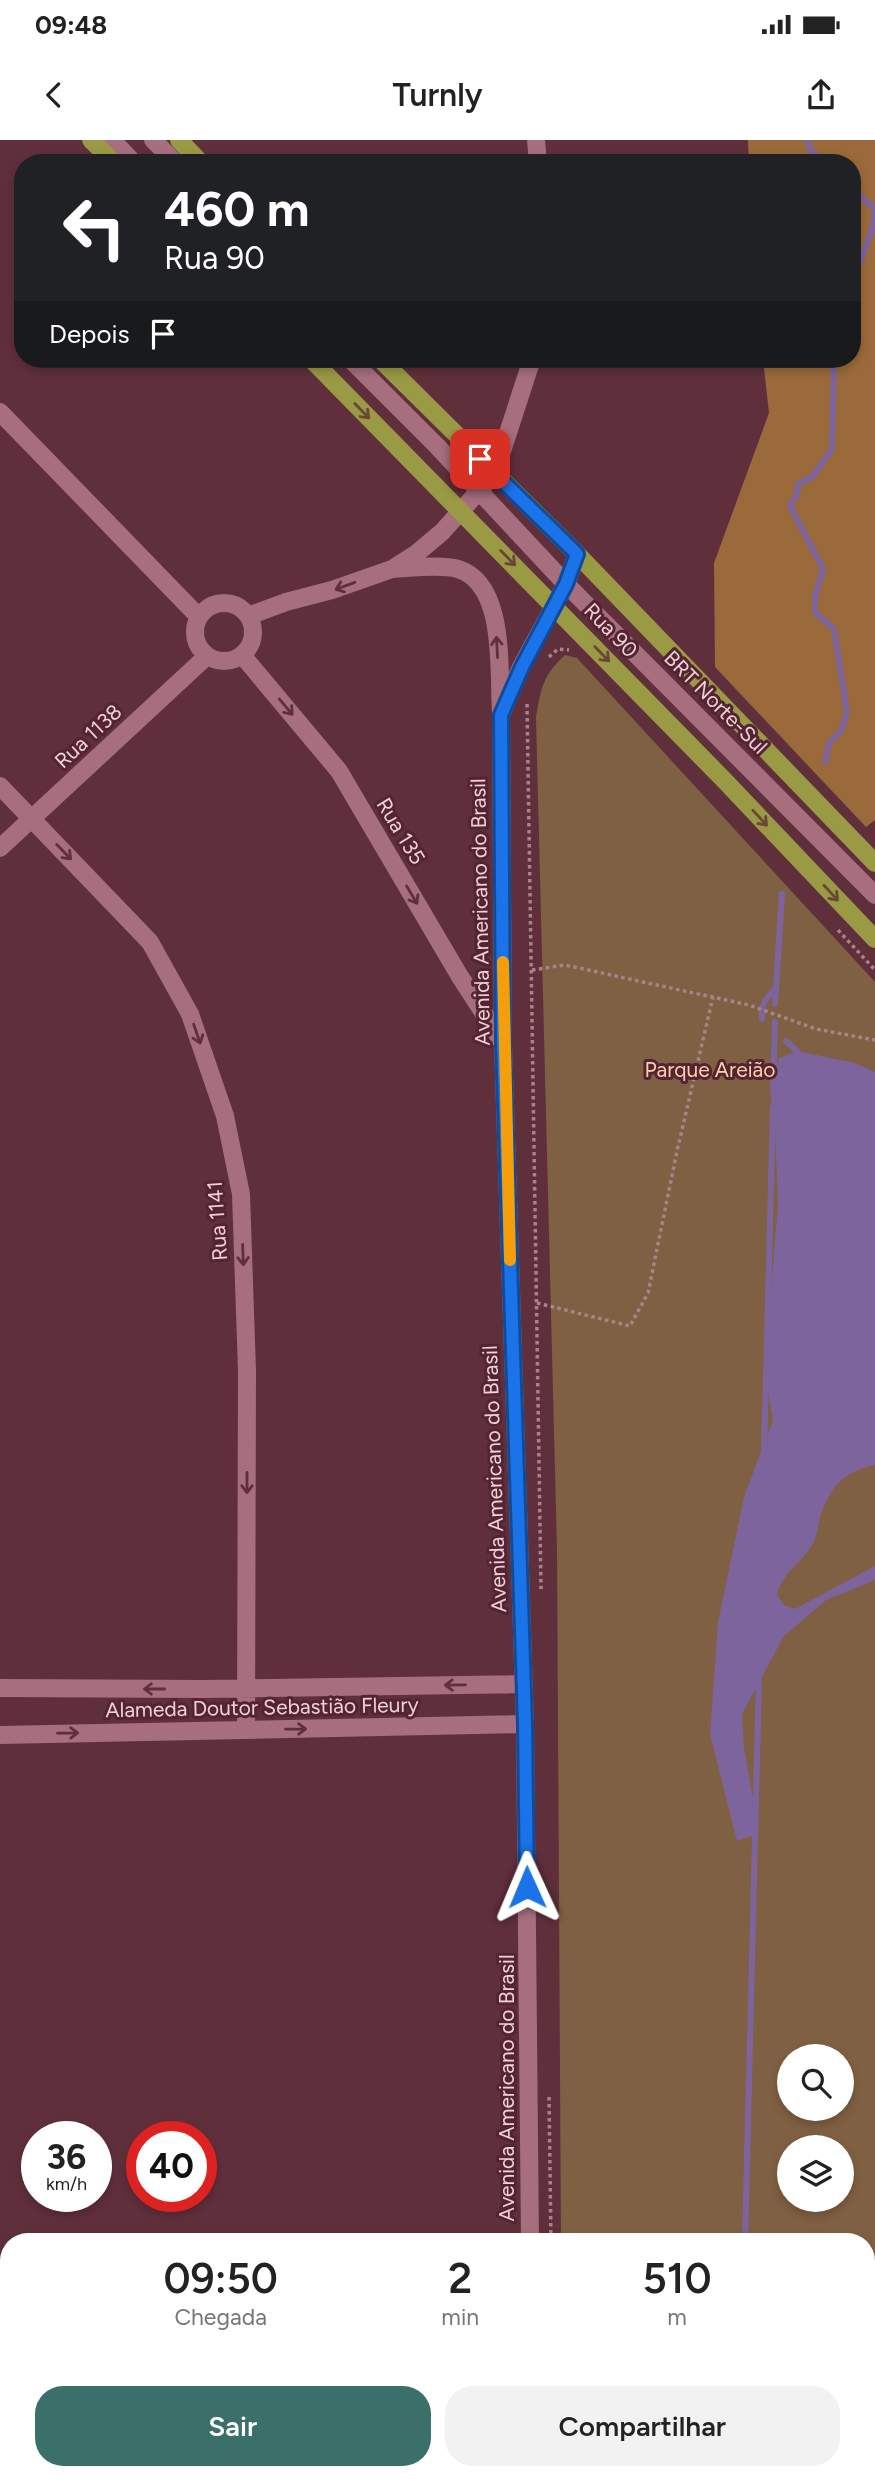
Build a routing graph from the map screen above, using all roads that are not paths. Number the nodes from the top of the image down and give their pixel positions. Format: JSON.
{"nodes":[{"id":1,"x":91,"y":140,"type":"edge"},
{"id":2,"x":112,"y":140,"type":"edge"},
{"id":3,"x":153,"y":140,"type":"edge"},
{"id":4,"x":179,"y":140,"type":"edge"},
{"id":5,"x":105,"y":154,"type":"edge"},
{"id":6,"x":125,"y":154,"type":"edge"},
{"id":7,"x":167,"y":154,"type":"edge"},
{"id":8,"x":192,"y":154,"type":"edge"},
{"id":9,"x":320,"y":368,"type":"edge"},
{"id":10,"x":359,"y":368,"type":"edge"},
{"id":11,"x":389,"y":368,"type":"edge"},
{"id":12,"x":529,"y":368,"type":"edge"},
{"id":13,"x":0,"y":412,"type":"edge"},
{"id":14,"x":495,"y":474,"type":"junction"},
{"id":15,"x":479,"y":492,"type":"junction"},
{"id":16,"x":463,"y":511,"type":"junction"},
{"id":17,"x":577,"y":554,"type":"junction"},
{"id":18,"x":391,"y":569,"type":"junction"},
{"id":19,"x":566,"y":584,"type":"junction"},
{"id":20,"x":555,"y":605,"type":"junction"},
{"id":21,"x":248,"y":616,"type":"junction"},
{"id":22,"x":199,"y":617,"type":"junction"},
{"id":23,"x":242,"y":655,"type":"junction"},
{"id":24,"x":207,"y":656,"type":"junction"},
{"id":25,"x":501,"y":715,"type":"junction"},
{"id":26,"x":0,"y":786,"type":"edge"},
{"id":27,"x":32,"y":818,"type":"junction"},
{"id":28,"x":0,"y":849,"type":"edge"},
{"id":29,"x":875,"y":863,"type":"edge"},
{"id":30,"x":875,"y":895,"type":"edge"},
{"id":31,"x":875,"y":939,"type":"edge"},
{"id":32,"x":503,"y":1043,"type":"junction"},
{"id":33,"x":523,"y":1684,"type":"junction"},
{"id":34,"x":0,"y":1688,"type":"edge"},
{"id":35,"x":247,"y":1688,"type":"junction"},
{"id":36,"x":525,"y":1724,"type":"junction"},
{"id":37,"x":246,"y":1730,"type":"junction"},
{"id":38,"x":0,"y":1735,"type":"edge"},
{"id":39,"x":530,"y":2233,"type":"edge"}],
"edges":[{"from":1,"to":5,"type":"main road"},
{"from":2,"to":6,"type":"street"},
{"from":3,"to":7,"type":"street"},
{"from":4,"to":8,"type":"main road"},
{"from":9,"to":16,"type":"main road","name":"Rua 90","one_way":true},
{"from":10,"to":15,"type":"street","name":"BRT Norte-Sul"},
{"from":11,"to":14,"type":"main road","name":"Rua 90"},
{"from":12,"to":14,"type":"street"},
{"from":13,"to":22,"type":"street"},
{"from":14,"to":15,"type":"street"},
{"from":14,"to":17,"type":"main road","name":"Rua 90"},
{"from":15,"to":16,"type":"street"},
{"from":15,"to":19,"type":"street","name":"BRT Norte-Sul"},
{"from":16,"to":18,"type":"street"},
{"from":16,"to":20,"type":"main road","name":"Rua 90","one_way":true},
{"from":17,"to":19,"type":"street","name":"Avenida Americano do Brasil"},
{"from":17,"to":29,"type":"main road","name":"Rua 90"},
{"from":18,"to":21,"type":"street","one_way":true},
{"from":25,"to":18,"type":"street","name":"Avenida Americano do Brasil","one_way":true},
{"from":19,"to":20,"type":"street","name":"Avenida Americano do Brasil"},
{"from":19,"to":30,"type":"street","name":"BRT Norte-Sul"},
{"from":20,"to":25,"type":"street","name":"Avenida Americano do Brasil"},
{"from":20,"to":31,"type":"main road","name":"Rua 90","one_way":true},
{"from":21,"to":22,"type":"street"},
{"from":21,"to":23,"type":"street"},
{"from":22,"to":24,"type":"street"},
{"from":23,"to":24,"type":"street"},
{"from":23,"to":32,"type":"street","name":"Rua 135","one_way":true},
{"from":24,"to":27,"type":"street","name":"Rua 1138"},
{"from":25,"to":32,"type":"street","name":"Avenida Americano do Brasil"},
{"from":26,"to":27,"type":"street","name":"Rua 1141"},
{"from":27,"to":28,"type":"street","name":"Rua 1138"},
{"from":27,"to":35,"type":"street","name":"Rua 1141","one_way":true},
{"from":32,"to":33,"type":"street","name":"Avenida Americano do Brasil"},
{"from":33,"to":35,"type":"street","name":"Alameda Doutor Sebastião Fleury","one_way":true},
{"from":33,"to":36,"type":"street","name":"Avenida Americano do Brasil"},
{"from":35,"to":34,"type":"street","name":"Alameda Doutor Sebastião Fleury","one_way":true},
{"from":35,"to":37,"type":"street","name":"Rua 1141"},
{"from":37,"to":36,"type":"street","name":"Alameda Doutor Sebastião Fleury","one_way":true},
{"from":36,"to":39,"type":"street","name":"Avenida Americano do Brasil"},
{"from":38,"to":37,"type":"street","name":"Alameda Doutor Sebastião Fleury","one_way":true}]}
